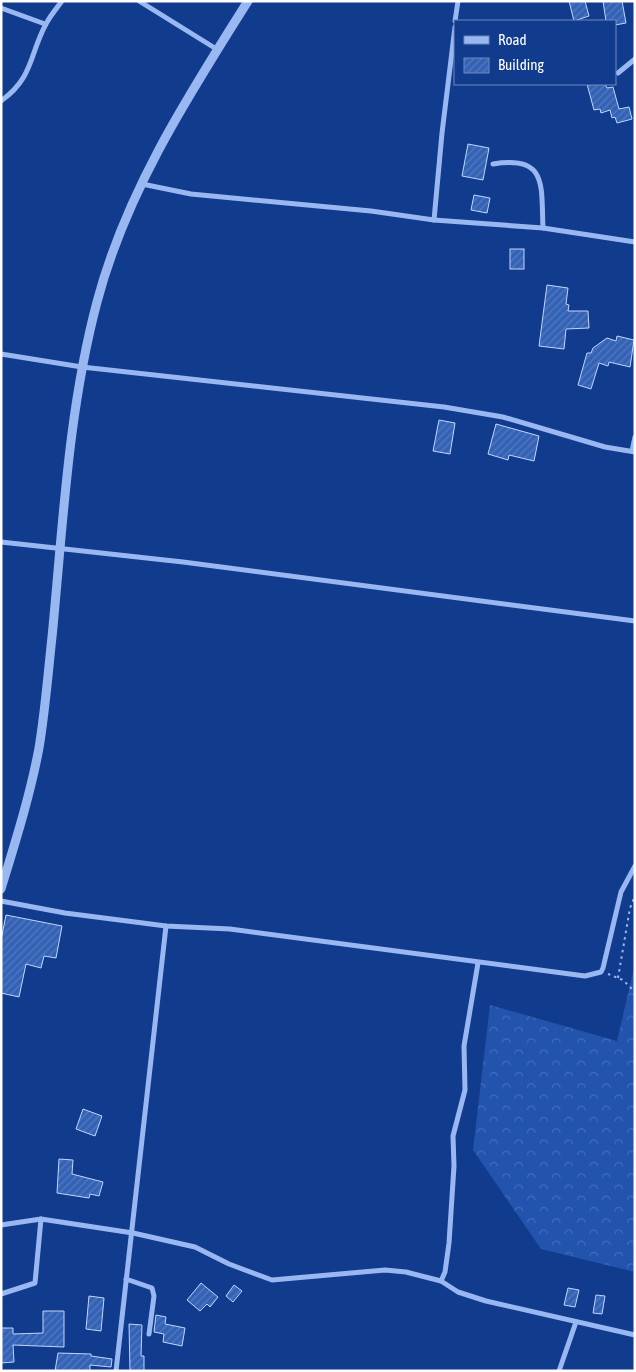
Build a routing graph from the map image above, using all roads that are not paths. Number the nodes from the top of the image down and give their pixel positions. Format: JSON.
{"nodes":[{"id":1,"x":62,"y":1,"type":"edge"},
{"id":2,"x":139,"y":1,"type":"edge"},
{"id":3,"x":248,"y":1,"type":"edge"},
{"id":4,"x":458,"y":1,"type":"edge"},
{"id":5,"x":1,"y":8,"type":"edge"},
{"id":6,"x":455,"y":20,"type":"edge"},
{"id":7,"x":45,"y":24,"type":"junction"},
{"id":8,"x":454,"y":34,"type":"edge"},
{"id":9,"x":218,"y":50,"type":"junction"},
{"id":10,"x":635,"y":59,"type":"edge"},
{"id":11,"x":618,"y":73,"type":"dead end"},
{"id":12,"x":1,"y":101,"type":"edge"},
{"id":13,"x":493,"y":164,"type":"dead end"},
{"id":14,"x":142,"y":184,"type":"junction"},
{"id":15,"x":434,"y":220,"type":"junction"},
{"id":16,"x":543,"y":228,"type":"junction"},
{"id":17,"x":635,"y":242,"type":"edge"},
{"id":18,"x":1,"y":354,"type":"edge"},
{"id":19,"x":82,"y":367,"type":"junction"},
{"id":20,"x":635,"y":437,"type":"edge"},
{"id":21,"x":633,"y":451,"type":"edge"},
{"id":22,"x":1,"y":542,"type":"edge"},
{"id":23,"x":61,"y":548,"type":"junction"},
{"id":24,"x":635,"y":621,"type":"edge"},
{"id":25,"x":635,"y":866,"type":"edge"},
{"id":26,"x":1,"y":889,"type":"edge"},
{"id":27,"x":1,"y":902,"type":"edge"},
{"id":28,"x":166,"y":926,"type":"junction"},
{"id":29,"x":478,"y":963,"type":"junction"},
{"id":30,"x":42,"y":1219,"type":"junction"},
{"id":31,"x":1,"y":1225,"type":"edge"},
{"id":32,"x":133,"y":1233,"type":"junction"},
{"id":33,"x":126,"y":1279,"type":"junction"},
{"id":34,"x":441,"y":1281,"type":"junction"},
{"id":35,"x":1,"y":1294,"type":"edge"},
{"id":36,"x":576,"y":1322,"type":"junction"},
{"id":37,"x":149,"y":1334,"type":"dead end"},
{"id":38,"x":635,"y":1335,"type":"edge"},
{"id":39,"x":116,"y":1371,"type":"edge"},
{"id":40,"x":559,"y":1371,"type":"edge"}],
"edges":[{"from":1,"to":7,"type":"street"},
{"from":2,"to":9,"type":"street"},
{"from":3,"to":9,"type":"street"},
{"from":4,"to":6,"type":"street"},
{"from":5,"to":7,"type":"street"},
{"from":7,"to":12,"type":"street"},
{"from":8,"to":15,"type":"street"},
{"from":9,"to":14,"type":"street"},
{"from":10,"to":11,"type":"street"},
{"from":13,"to":16,"type":"street"},
{"from":14,"to":15,"type":"street"},
{"from":14,"to":19,"type":"street"},
{"from":15,"to":16,"type":"street"},
{"from":16,"to":17,"type":"street"},
{"from":18,"to":19,"type":"street"},
{"from":19,"to":21,"type":"street"},
{"from":19,"to":23,"type":"street"},
{"from":20,"to":21,"type":"street"},
{"from":22,"to":23,"type":"street"},
{"from":23,"to":24,"type":"street"},
{"from":23,"to":26,"type":"street"},
{"from":25,"to":29,"type":"street"},
{"from":27,"to":28,"type":"street"},
{"from":28,"to":29,"type":"street"},
{"from":28,"to":32,"type":"street"},
{"from":29,"to":34,"type":"street"},
{"from":30,"to":31,"type":"street"},
{"from":30,"to":32,"type":"street"},
{"from":30,"to":35,"type":"street"},
{"from":32,"to":33,"type":"street"},
{"from":32,"to":34,"type":"street"},
{"from":33,"to":37,"type":"street"},
{"from":33,"to":39,"type":"street"},
{"from":34,"to":36,"type":"street"},
{"from":36,"to":38,"type":"street"},
{"from":36,"to":40,"type":"street"}]}
